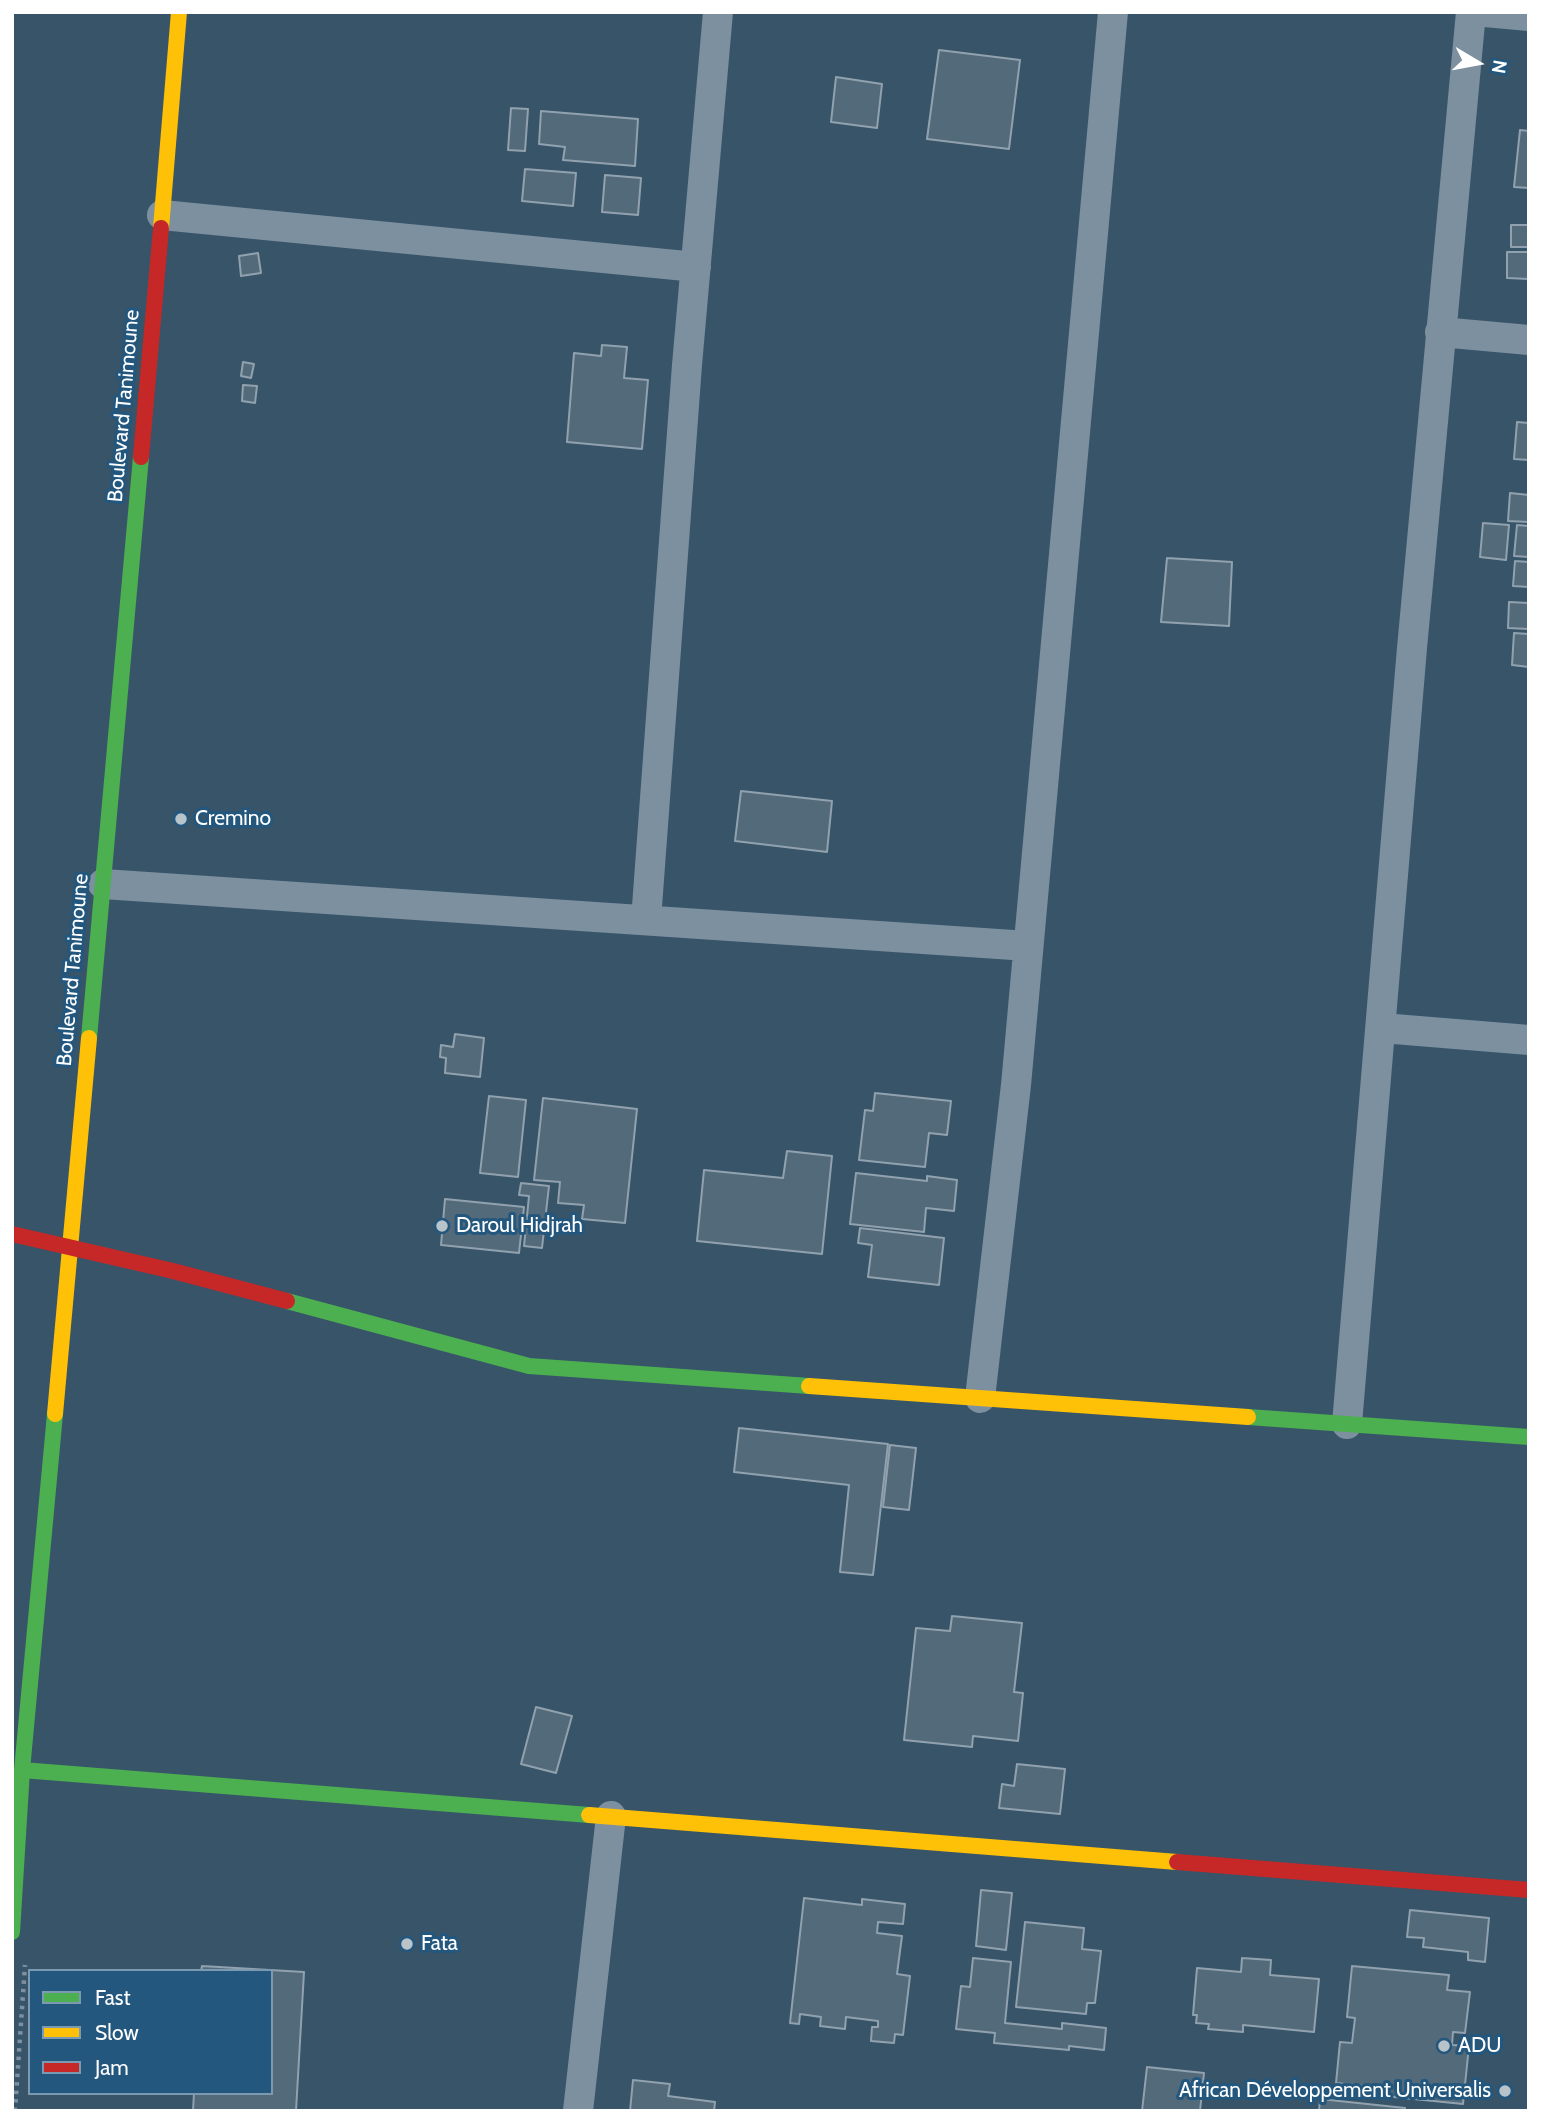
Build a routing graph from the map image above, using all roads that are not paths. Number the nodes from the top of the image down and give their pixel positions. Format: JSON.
{"nodes":[{"id":1,"x":179,"y":12,"type":"edge"},
{"id":2,"x":718,"y":12,"type":"edge"},
{"id":3,"x":1113,"y":12,"type":"edge"},
{"id":4,"x":1471,"y":12,"type":"edge"},
{"id":5,"x":1485,"y":12,"type":"edge"},
{"id":6,"x":1529,"y":16,"type":"edge"},
{"id":7,"x":162,"y":215,"type":"junction"},
{"id":8,"x":695,"y":267,"type":"junction"},
{"id":9,"x":1440,"y":332,"type":"junction"},
{"id":10,"x":1529,"y":340,"type":"edge"},
{"id":11,"x":103,"y":884,"type":"junction"},
{"id":12,"x":646,"y":920,"type":"junction"},
{"id":13,"x":1028,"y":946,"type":"junction"},
{"id":14,"x":1382,"y":1028,"type":"junction"},
{"id":15,"x":1529,"y":1040,"type":"edge"},
{"id":16,"x":12,"y":1234,"type":"edge"},
{"id":17,"x":68,"y":1247,"type":"junction"},
{"id":18,"x":980,"y":1398,"type":"junction"},
{"id":19,"x":1347,"y":1424,"type":"junction"},
{"id":20,"x":1529,"y":1437,"type":"edge"},
{"id":21,"x":22,"y":1770,"type":"junction"},
{"id":22,"x":611,"y":1816,"type":"junction"},
{"id":23,"x":1529,"y":1890,"type":"edge"},
{"id":24,"x":12,"y":1932,"type":"edge"},
{"id":25,"x":578,"y":2111,"type":"edge"}],
"edges":[{"from":1,"to":7,"type":"street","name":"Boulevard Tanimoune"},
{"from":2,"to":8,"type":"street"},
{"from":3,"to":13,"type":"street"},
{"from":4,"to":9,"type":"street"},
{"from":5,"to":6,"type":"street"},
{"from":7,"to":8,"type":"street"},
{"from":7,"to":11,"type":"street","name":"Boulevard Tanimoune"},
{"from":8,"to":12,"type":"street"},
{"from":9,"to":10,"type":"street"},
{"from":9,"to":14,"type":"street"},
{"from":11,"to":12,"type":"street"},
{"from":11,"to":17,"type":"street","name":"Boulevard Tanimoune"},
{"from":12,"to":13,"type":"street"},
{"from":13,"to":18,"type":"street"},
{"from":14,"to":15,"type":"street"},
{"from":14,"to":19,"type":"street"},
{"from":16,"to":17,"type":"street"},
{"from":17,"to":18,"type":"street"},
{"from":17,"to":21,"type":"street","name":"Boulevard Tanimoune"},
{"from":18,"to":19,"type":"street"},
{"from":19,"to":20,"type":"street"},
{"from":21,"to":22,"type":"street"},
{"from":21,"to":24,"type":"street","name":"Boulevard Tanimoune"},
{"from":22,"to":23,"type":"street"},
{"from":22,"to":25,"type":"street"}]}
